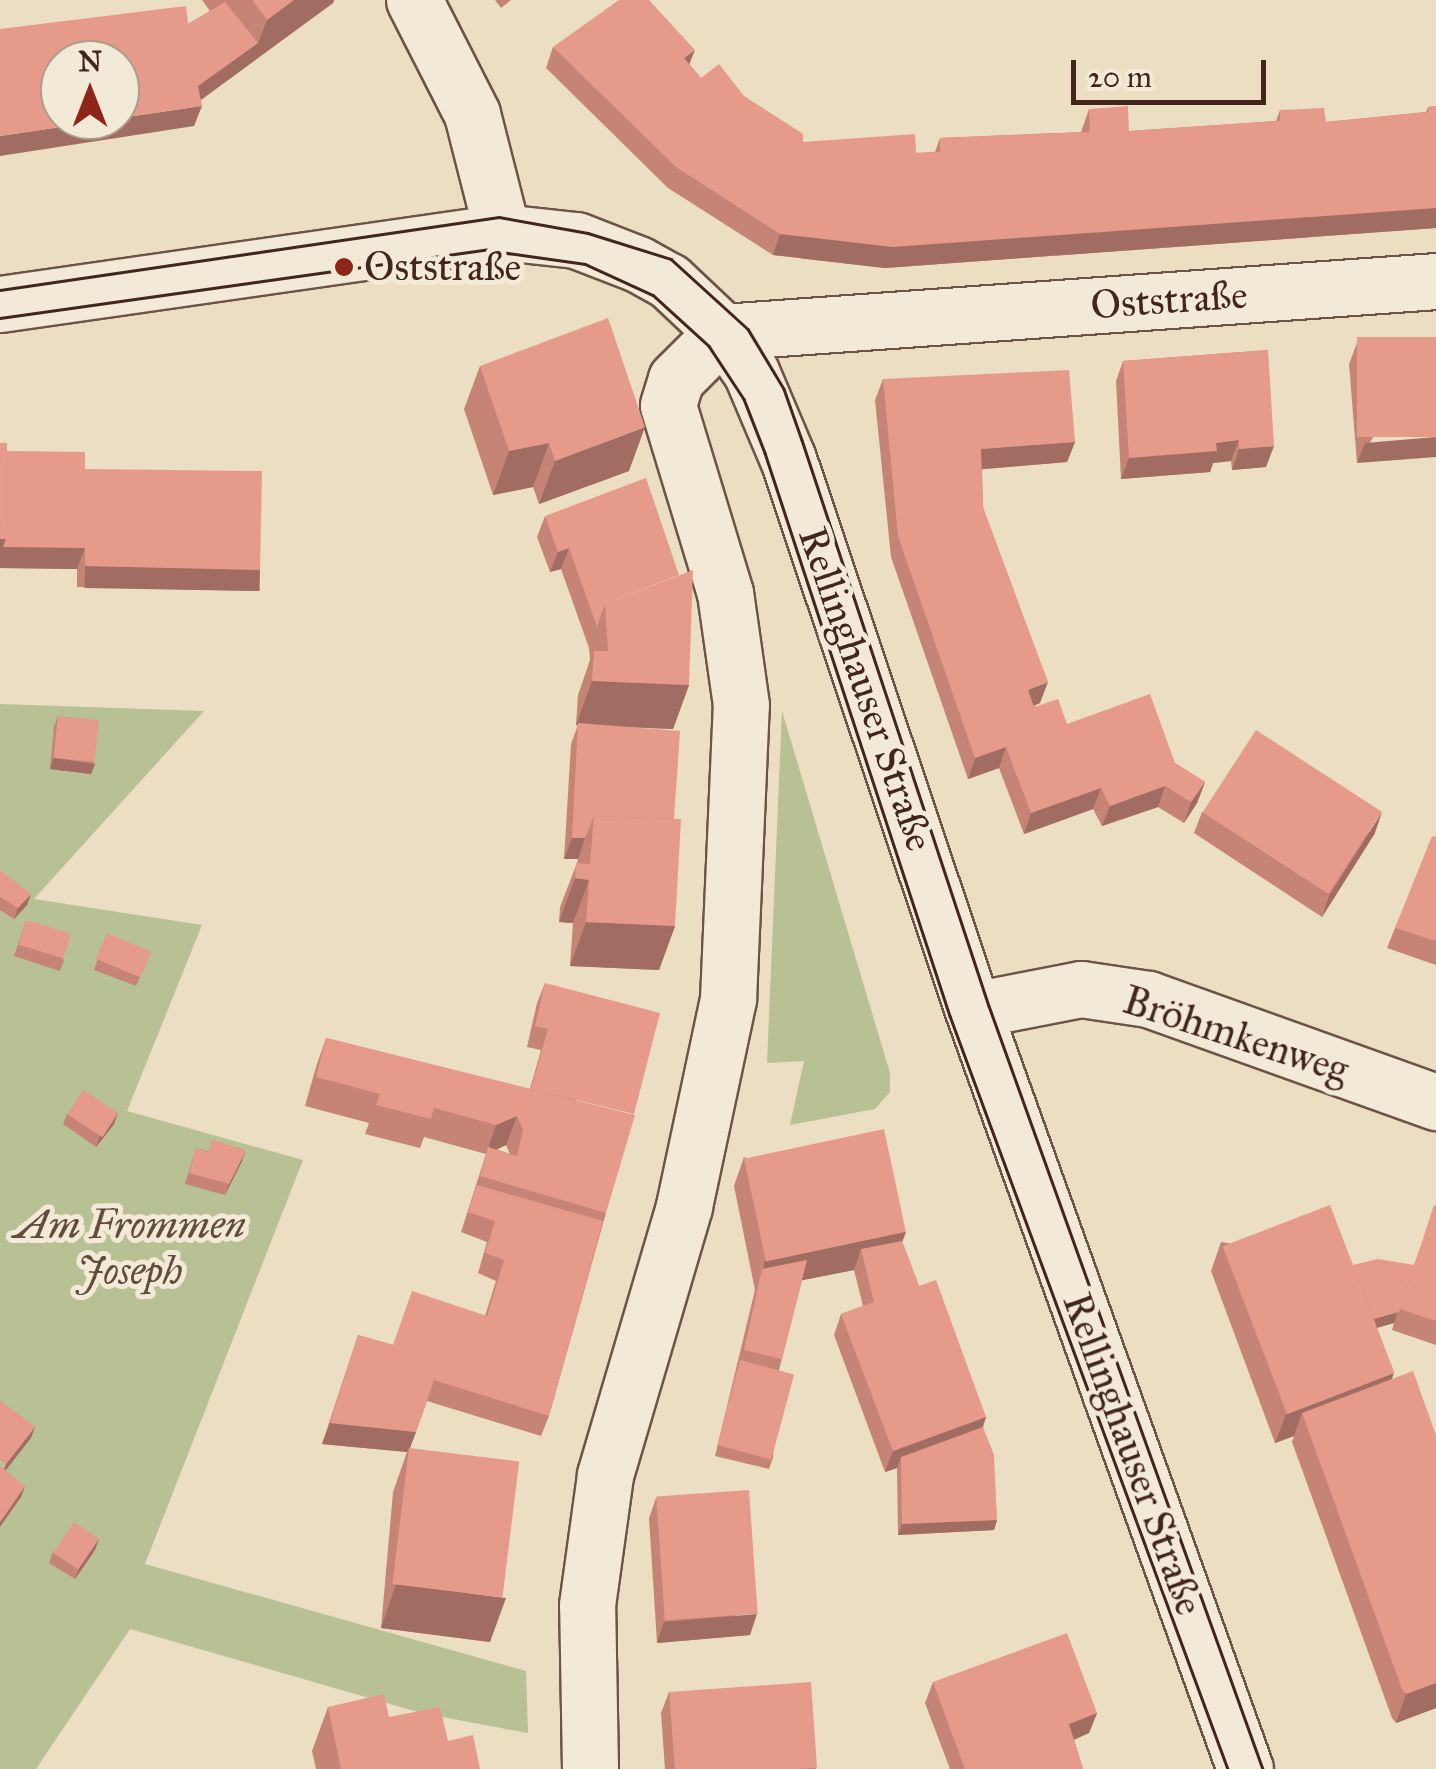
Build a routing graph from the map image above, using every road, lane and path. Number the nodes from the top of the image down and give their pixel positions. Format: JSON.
{"nodes":[{"id":1,"x":414,"y":0,"type":"edge"},
{"id":2,"x":502,"y":232,"type":"junction"},
{"id":3,"x":1436,"y":281,"type":"edge"},
{"id":4,"x":0,"y":304,"type":"edge"},
{"id":5,"x":724,"y":332,"type":"junction"},
{"id":6,"x":973,"y":1010,"type":"junction"},
{"id":7,"x":1436,"y":1102,"type":"edge"},
{"id":8,"x":590,"y":1769,"type":"edge"},
{"id":9,"x":1245,"y":1769,"type":"edge"}],
"edges":[{"from":1,"to":2,"type":"street"},
{"from":2,"to":4,"type":"street","name":"Rellinghauser Straße"},
{"from":2,"to":5,"type":"street","name":"Rellinghauser Straße"},
{"from":3,"to":5,"type":"street","name":"Oststraße"},
{"from":5,"to":6,"type":"street","name":"Rellinghauser Straße"},
{"from":5,"to":8,"type":"street"},
{"from":6,"to":7,"type":"street","name":"Bröhmkenweg"},
{"from":6,"to":9,"type":"street","name":"Rellinghauser Straße"}]}
